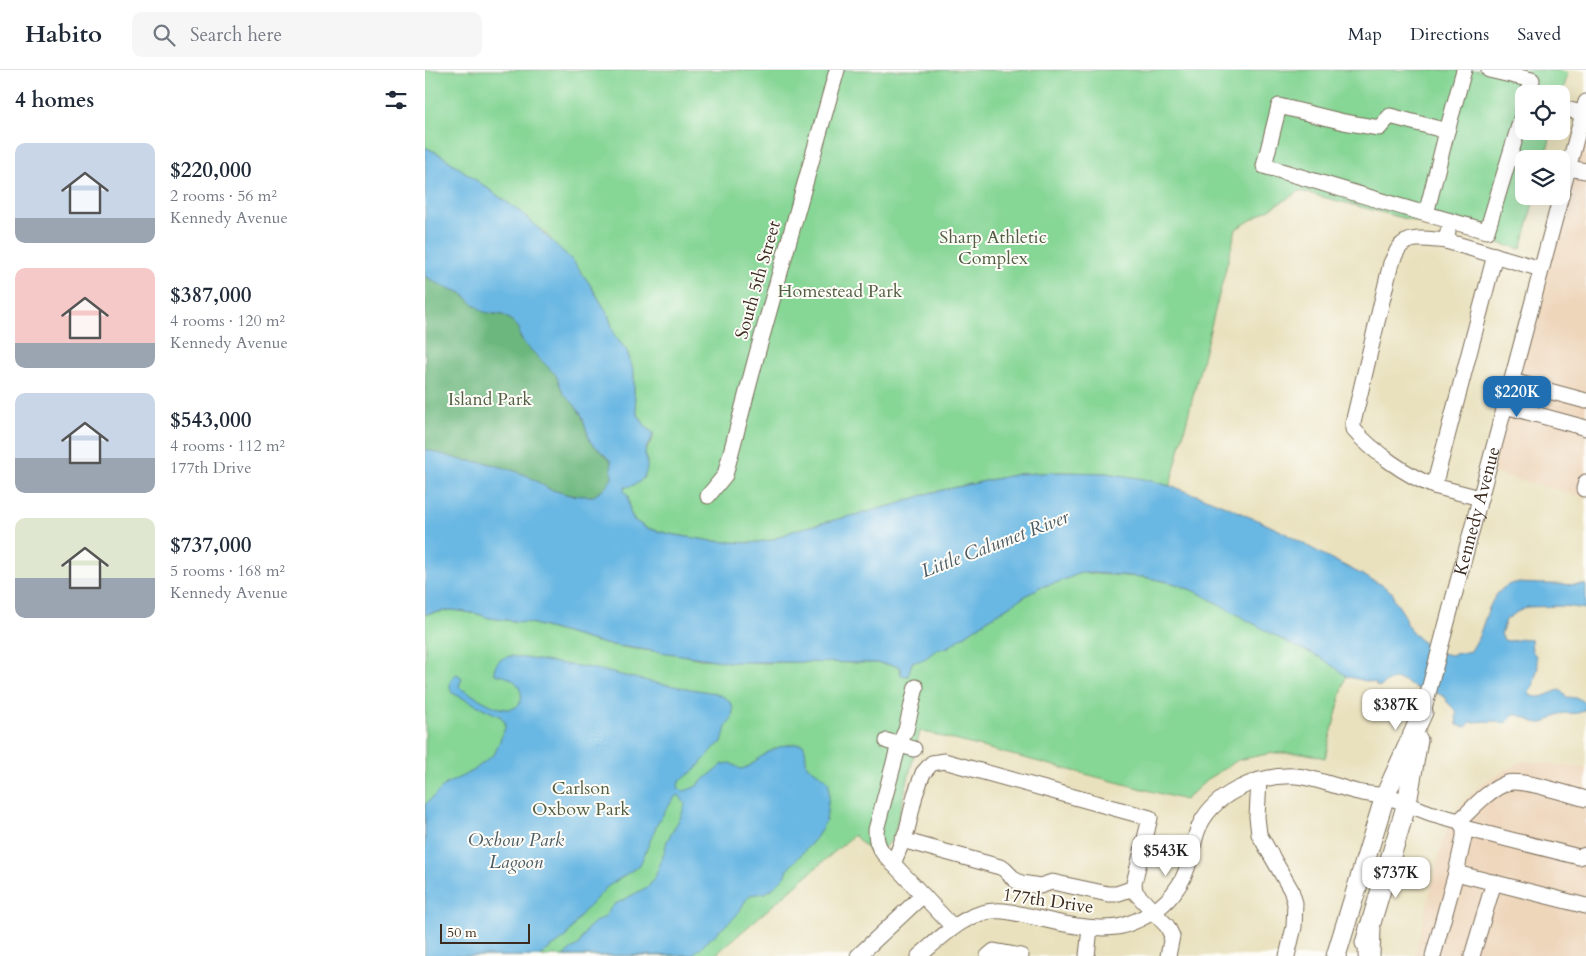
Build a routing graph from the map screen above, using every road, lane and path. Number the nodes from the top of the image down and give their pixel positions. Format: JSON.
{"nodes":[{"id":1,"x":837,"y":70,"type":"edge"},
{"id":2,"x":1464,"y":70,"type":"edge"},
{"id":3,"x":1489,"y":70,"type":"edge"},
{"id":4,"x":1531,"y":85,"type":"edge"},
{"id":5,"x":1570,"y":112,"type":"edge"},
{"id":6,"x":1584,"y":117,"type":"edge"},
{"id":7,"x":1447,"y":131,"type":"junction"},
{"id":8,"x":1515,"y":139,"type":"edge"},
{"id":9,"x":1570,"y":162,"type":"edge"},
{"id":10,"x":1570,"y":168,"type":"edge"},
{"id":11,"x":1586,"y":170,"type":"edge"},
{"id":12,"x":1559,"y":205,"type":"edge"},
{"id":13,"x":1426,"y":214,"type":"junction"},
{"id":14,"x":1451,"y":221,"type":"junction"},
{"id":15,"x":1446,"y":241,"type":"junction"},
{"id":16,"x":1495,"y":255,"type":"junction"},
{"id":17,"x":1541,"y":269,"type":"junction"},
{"id":18,"x":1512,"y":381,"type":"junction"},
{"id":19,"x":1586,"y":401,"type":"edge"},
{"id":20,"x":1505,"y":406,"type":"junction"},
{"id":21,"x":1586,"y":428,"type":"edge"},
{"id":22,"x":1434,"y":486,"type":"junction"},
{"id":23,"x":708,"y":496,"type":"dead end"},
{"id":24,"x":1480,"y":498,"type":"junction"},
{"id":25,"x":916,"y":686,"type":"dead end"},
{"id":26,"x":1423,"y":712,"type":"junction"},
{"id":27,"x":893,"y":742,"type":"junction"},
{"id":28,"x":915,"y":748,"type":"dead end"},
{"id":29,"x":1259,"y":780,"type":"junction"},
{"id":30,"x":1385,"y":796,"type":"junction"},
{"id":31,"x":1586,"y":799,"type":"edge"},
{"id":32,"x":1407,"y":803,"type":"junction"},
{"id":33,"x":1461,"y":825,"type":"junction"},
{"id":34,"x":902,"y":840,"type":"junction"},
{"id":35,"x":1586,"y":855,"type":"edge"},
{"id":36,"x":893,"y":864,"type":"junction"},
{"id":37,"x":1456,"y":873,"type":"junction"},
{"id":38,"x":1494,"y":882,"type":"junction"},
{"id":39,"x":1134,"y":888,"type":"junction"},
{"id":40,"x":923,"y":895,"type":"junction"},
{"id":41,"x":1586,"y":906,"type":"edge"},
{"id":42,"x":1155,"y":911,"type":"junction"},
{"id":43,"x":953,"y":927,"type":"junction"},
{"id":44,"x":1090,"y":928,"type":"junction"},
{"id":45,"x":1370,"y":928,"type":"junction"},
{"id":46,"x":858,"y":956,"type":"edge"},
{"id":47,"x":919,"y":956,"type":"edge"},
{"id":48,"x":988,"y":956,"type":"edge"},
{"id":49,"x":1021,"y":956,"type":"edge"},
{"id":50,"x":1087,"y":956,"type":"edge"},
{"id":51,"x":1168,"y":956,"type":"edge"},
{"id":52,"x":1287,"y":956,"type":"edge"},
{"id":53,"x":1336,"y":956,"type":"edge"},
{"id":54,"x":1361,"y":956,"type":"edge"},
{"id":55,"x":1369,"y":956,"type":"edge"},
{"id":56,"x":1433,"y":956,"type":"edge"},
{"id":57,"x":1472,"y":956,"type":"edge"}],
"edges":[{"from":1,"to":23,"type":"street","name":"South 5th Street"},
{"from":2,"to":7,"type":"street"},
{"from":3,"to":4,"type":"street"},
{"from":5,"to":6,"type":"street"},
{"from":6,"to":9,"type":"street","name":"Kennedy Avenue"},
{"from":7,"to":13,"type":"street"},
{"from":7,"to":13,"type":"street"},
{"from":8,"to":14,"type":"street"},
{"from":10,"to":11,"type":"street"},
{"from":12,"to":17,"type":"street","name":"Kennedy Avenue"},
{"from":13,"to":14,"type":"street"},
{"from":14,"to":15,"type":"street"},
{"from":15,"to":16,"type":"street"},
{"from":15,"to":22,"type":"street"},
{"from":16,"to":17,"type":"street"},
{"from":16,"to":22,"type":"street"},
{"from":17,"to":18,"type":"street","name":"Kennedy Avenue"},
{"from":18,"to":19,"type":"street"},
{"from":18,"to":20,"type":"street","name":"Kennedy Avenue"},
{"from":20,"to":21,"type":"street"},
{"from":20,"to":24,"type":"street","name":"Kennedy Avenue"},
{"from":22,"to":24,"type":"street"},
{"from":24,"to":26,"type":"street","name":"Kennedy Avenue"},
{"from":25,"to":27,"type":"street"},
{"from":26,"to":30,"type":"main road","name":"Kennedy Avenue"},
{"from":26,"to":32,"type":"main road","name":"Kennedy Avenue"},
{"from":27,"to":28,"type":"street"},
{"from":27,"to":36,"type":"street"},
{"from":29,"to":30,"type":"street","name":"177th Drive"},
{"from":29,"to":42,"type":"street","name":"177th Drive"},
{"from":29,"to":52,"type":"street"},
{"from":30,"to":32,"type":"street","name":"177th Drive"},
{"from":30,"to":53,"type":"main road","name":"Kennedy Avenue"},
{"from":31,"to":33,"type":"street"},
{"from":32,"to":33,"type":"street","name":"177th Drive"},
{"from":32,"to":45,"type":"main road","name":"Kennedy Avenue"},
{"from":33,"to":35,"type":"street","name":"177th Drive"},
{"from":33,"to":37,"type":"street"},
{"from":34,"to":36,"type":"street"},
{"from":34,"to":39,"type":"street"},
{"from":34,"to":39,"type":"street"},
{"from":36,"to":40,"type":"street"},
{"from":37,"to":38,"type":"street"},
{"from":37,"to":56,"type":"street"},
{"from":38,"to":41,"type":"street"},
{"from":38,"to":57,"type":"street"},
{"from":39,"to":42,"type":"street"},
{"from":40,"to":43,"type":"street"},
{"from":40,"to":46,"type":"street"},
{"from":42,"to":44,"type":"street","name":"177th Drive"},
{"from":42,"to":51,"type":"street"},
{"from":43,"to":44,"type":"street","name":"177th Drive"},
{"from":43,"to":47,"type":"street","name":"177th Drive"},
{"from":44,"to":50,"type":"street"},
{"from":45,"to":54,"type":"main road","name":"Kennedy Avenue"},
{"from":45,"to":55,"type":"highway"},
{"from":48,"to":49,"type":"street"}]}
